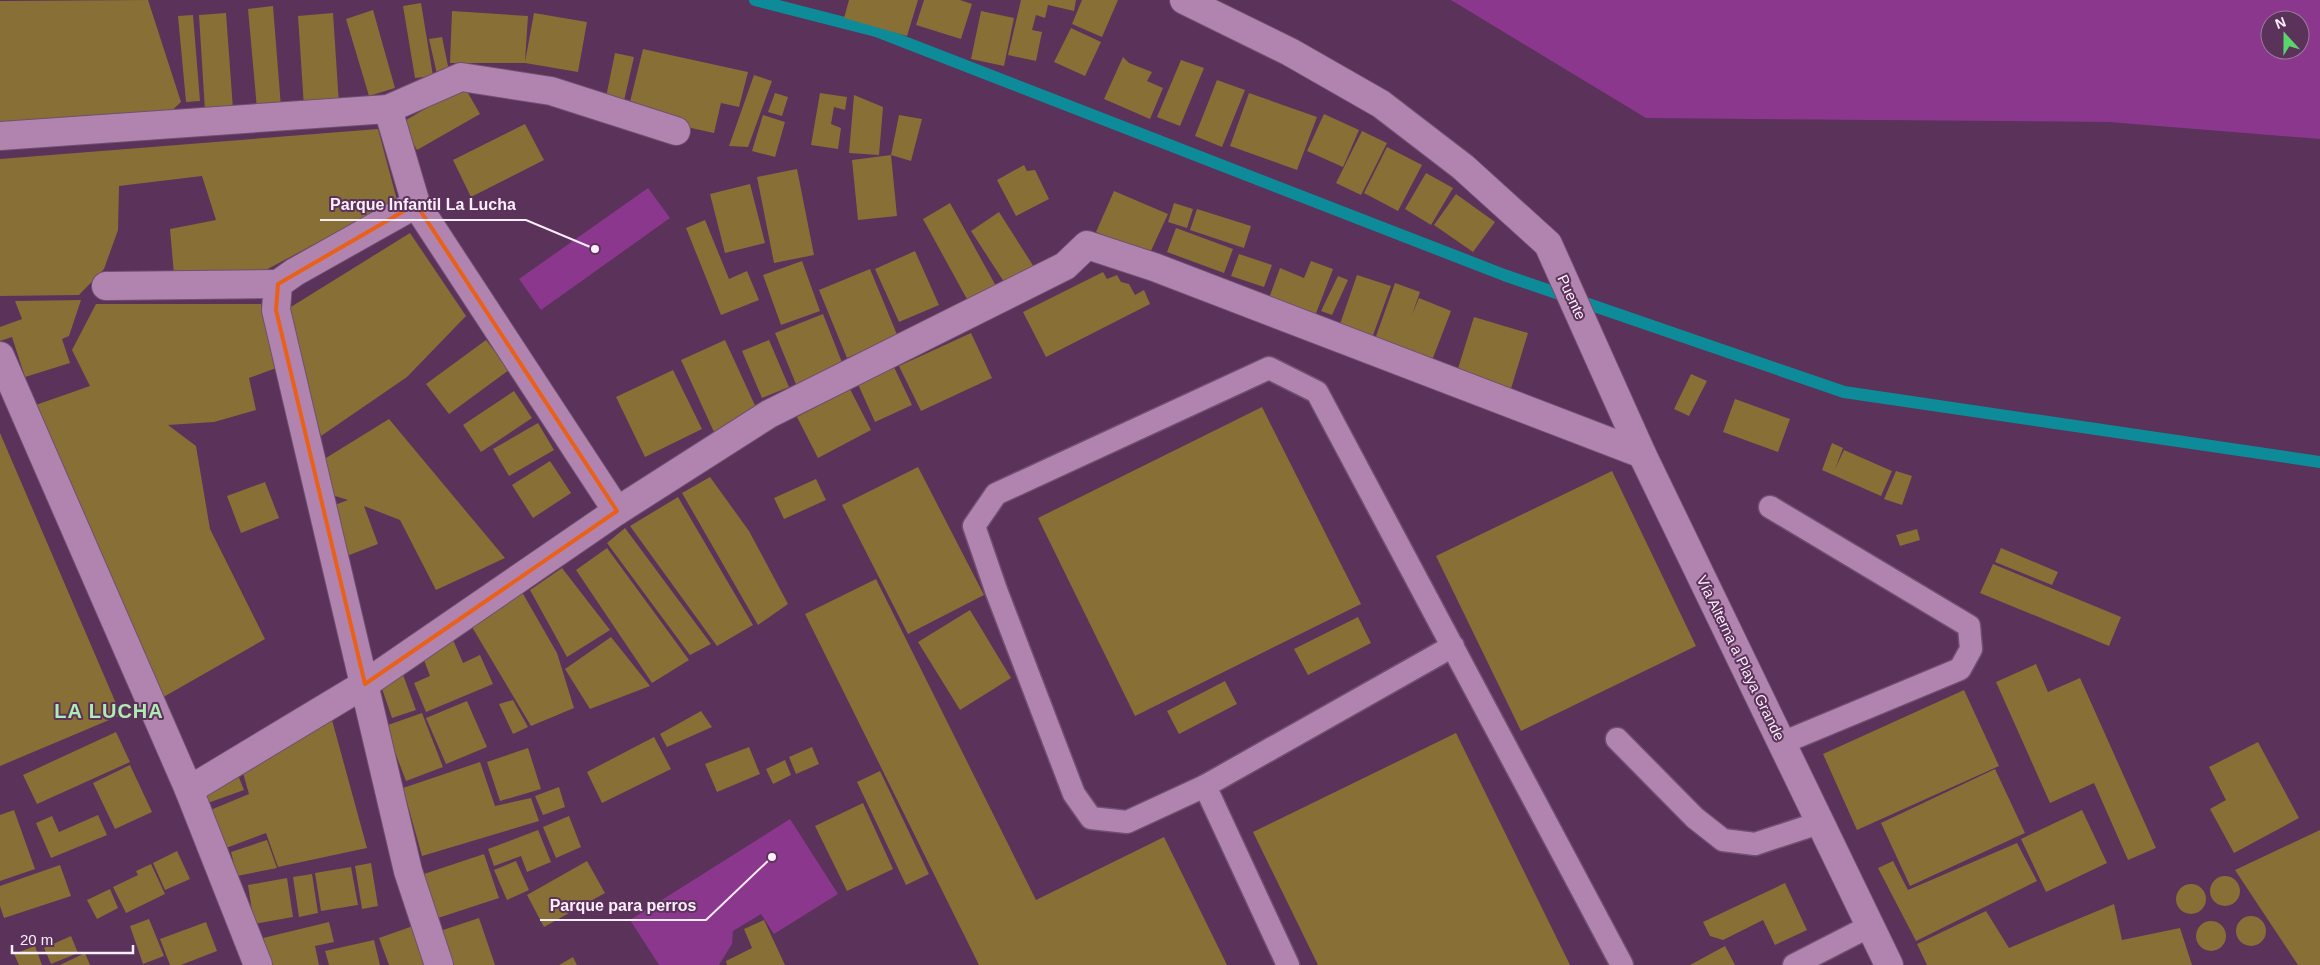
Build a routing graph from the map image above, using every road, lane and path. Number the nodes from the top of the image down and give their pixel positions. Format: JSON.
{"nodes":[{"id":1,"x":1184,"y":0,"type":"edge"},
{"id":2,"x":388,"y":109,"type":"junction"},
{"id":3,"x":676,"y":131,"type":"dead end"},
{"id":4,"x":0,"y":136,"type":"edge"},
{"id":5,"x":416,"y":204,"type":"junction"},
{"id":6,"x":278,"y":284,"type":"junction"},
{"id":7,"x":106,"y":286,"type":"dead end"},
{"id":8,"x":1596,"y":349,"type":"joint"},
{"id":9,"x":0,"y":356,"type":"edge"},
{"id":10,"x":1642,"y":454,"type":"junction"},
{"id":11,"x":1770,"y":507,"type":"dead end"},
{"id":12,"x":617,"y":511,"type":"junction"},
{"id":13,"x":1453,"y":646,"type":"junction"},
{"id":14,"x":364,"y":684,"type":"junction"},
{"id":15,"x":1617,"y":739,"type":"dead end"},
{"id":16,"x":1782,"y":743,"type":"junction"},
{"id":17,"x":1204,"y":786,"type":"junction"},
{"id":18,"x":189,"y":790,"type":"junction"},
{"id":19,"x":1819,"y":824,"type":"junction"},
{"id":20,"x":1870,"y":926,"type":"junction"},
{"id":21,"x":258,"y":965,"type":"edge"},
{"id":22,"x":439,"y":965,"type":"edge"},
{"id":23,"x":1288,"y":965,"type":"edge"},
{"id":24,"x":1622,"y":965,"type":"edge"},
{"id":25,"x":1794,"y":965,"type":"edge"},
{"id":26,"x":1889,"y":965,"type":"edge"}],
"edges":[{"from":1,"to":8,"type":"street","name":"Puente"},
{"from":2,"to":3,"type":"street"},
{"from":2,"to":4,"type":"street"},
{"from":2,"to":5,"type":"street"},
{"from":5,"to":6,"type":"street"},
{"from":5,"to":12,"type":"street"},
{"from":6,"to":7,"type":"street"},
{"from":6,"to":14,"type":"street"},
{"from":8,"to":10,"type":"street","name":"Vía Alterna a Playa Grande"},
{"from":9,"to":18,"type":"street"},
{"from":10,"to":12,"type":"street"},
{"from":10,"to":16,"type":"street","name":"Vía Alterna a Playa Grande"},
{"from":11,"to":16,"type":"lane"},
{"from":12,"to":14,"type":"street"},
{"from":13,"to":17,"type":"lane"},
{"from":13,"to":17,"type":"lane"},
{"from":13,"to":24,"type":"lane"},
{"from":14,"to":18,"type":"street"},
{"from":14,"to":22,"type":"street"},
{"from":15,"to":19,"type":"lane"},
{"from":16,"to":19,"type":"street","name":"Vía Alterna a Playa Grande"},
{"from":17,"to":23,"type":"lane"},
{"from":18,"to":21,"type":"street"},
{"from":19,"to":20,"type":"street","name":"Vía Alterna a Playa Grande"},
{"from":20,"to":25,"type":"lane"},
{"from":20,"to":26,"type":"street","name":"Vía Alterna a Playa Grande"}]}
